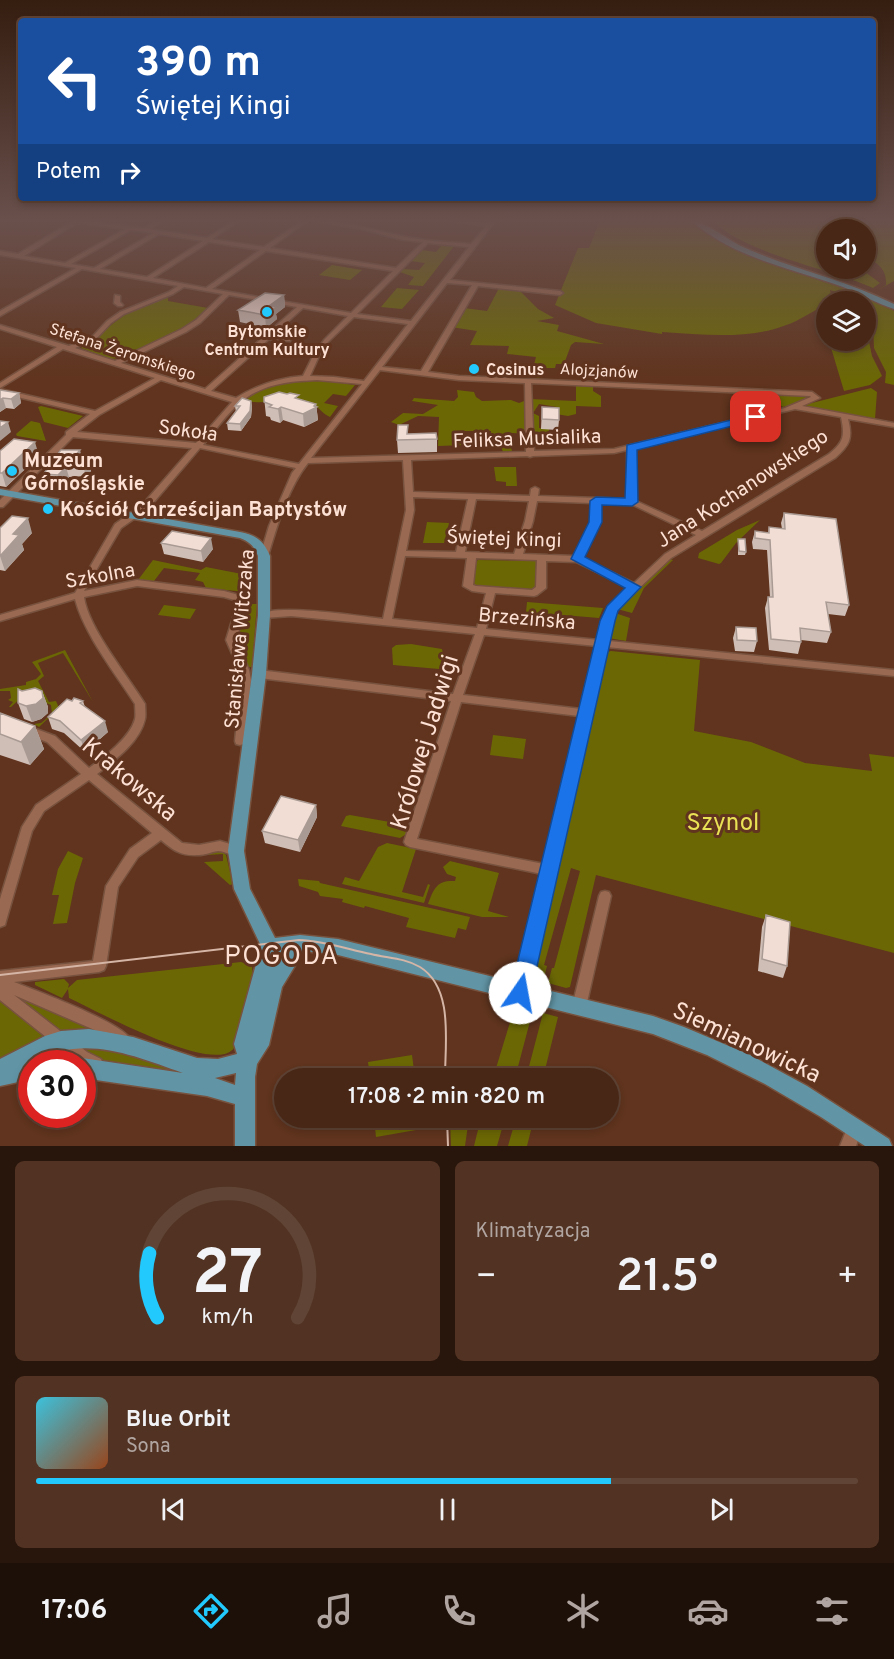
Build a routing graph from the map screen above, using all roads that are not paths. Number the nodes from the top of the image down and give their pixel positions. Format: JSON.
{"nodes":[{"id":1,"x":71,"y":273,"type":"edge"},
{"id":2,"x":119,"y":273,"type":"edge"},
{"id":3,"x":157,"y":273,"type":"edge"},
{"id":4,"x":230,"y":273,"type":"edge"},
{"id":5,"x":394,"y":273,"type":"edge"},
{"id":6,"x":452,"y":273,"type":"edge"},
{"id":7,"x":817,"y":273,"type":"edge"},
{"id":8,"x":822,"y":273,"type":"edge"},
{"id":9,"x":148,"y":279,"type":"junction"},
{"id":10,"x":446,"y":281,"type":"junction"},
{"id":11,"x":476,"y":284,"type":"junction"},
{"id":12,"x":184,"y":285,"type":"junction"},
{"id":13,"x":861,"y":288,"type":"junction"},
{"id":14,"x":208,"y":289,"type":"junction"},
{"id":15,"x":228,"y":293,"type":"junction"},
{"id":16,"x":560,"y":293,"type":"dead end"},
{"id":17,"x":117,"y":296,"type":"dead end"},
{"id":18,"x":892,"y":303,"type":"edge"},
{"id":19,"x":302,"y":306,"type":"junction"},
{"id":20,"x":127,"y":307,"type":"junction"},
{"id":21,"x":0,"y":314,"type":"edge"},
{"id":22,"x":352,"y":315,"type":"junction"},
{"id":23,"x":412,"y":322,"type":"junction"},
{"id":24,"x":0,"y":327,"type":"edge"},
{"id":25,"x":267,"y":337,"type":"junction"},
{"id":26,"x":288,"y":340,"type":"dead end"},
{"id":27,"x":63,"y":346,"type":"junction"},
{"id":28,"x":71,"y":348,"type":"junction"},
{"id":29,"x":117,"y":362,"type":"junction"},
{"id":30,"x":378,"y":368,"type":"junction"},
{"id":31,"x":423,"y":374,"type":"junction"},
{"id":32,"x":160,"y":377,"type":"junction"},
{"id":33,"x":306,"y":378,"type":"junction"},
{"id":34,"x":528,"y":382,"type":"dead end"},
{"id":35,"x":367,"y":383,"type":"junction"},
{"id":36,"x":0,"y":386,"type":"edge"},
{"id":37,"x":0,"y":391,"type":"edge"},
{"id":38,"x":206,"y":392,"type":"junction"},
{"id":39,"x":816,"y":399,"type":"joint"},
{"id":40,"x":237,"y":401,"type":"junction"},
{"id":41,"x":795,"y":407,"type":"junction"},
{"id":42,"x":96,"y":413,"type":"junction"},
{"id":43,"x":844,"y":416,"type":"junction"},
{"id":44,"x":894,"y":424,"type":"edge"},
{"id":45,"x":69,"y":434,"type":"junction"},
{"id":46,"x":199,"y":446,"type":"junction"},
{"id":47,"x":631,"y":448,"type":"junction"},
{"id":48,"x":530,"y":455,"type":"junction"},
{"id":49,"x":407,"y":459,"type":"junction"},
{"id":50,"x":302,"y":464,"type":"junction"},
{"id":51,"x":5,"y":493,"type":"edge"},
{"id":52,"x":409,"y":494,"type":"junction"},
{"id":53,"x":535,"y":494,"type":"junction"},
{"id":54,"x":472,"y":497,"type":"junction"},
{"id":55,"x":596,"y":501,"type":"junction"},
{"id":56,"x":632,"y":502,"type":"junction"},
{"id":57,"x":0,"y":504,"type":"edge"},
{"id":58,"x":131,"y":516,"type":"junction"},
{"id":59,"x":700,"y":534,"type":"junction"},
{"id":60,"x":402,"y":553,"type":"junction"},
{"id":61,"x":460,"y":555,"type":"junction"},
{"id":62,"x":264,"y":556,"type":"junction"},
{"id":63,"x":472,"y":556,"type":"junction"},
{"id":64,"x":518,"y":557,"type":"junction"},
{"id":65,"x":542,"y":558,"type":"junction"},
{"id":66,"x":578,"y":559,"type":"junction"},
{"id":67,"x":634,"y":587,"type":"junction"},
{"id":68,"x":490,"y":591,"type":"junction"},
{"id":69,"x":77,"y":596,"type":"junction"},
{"id":70,"x":264,"y":615,"type":"junction"},
{"id":71,"x":0,"y":618,"type":"edge"},
{"id":72,"x":387,"y":622,"type":"junction"},
{"id":73,"x":481,"y":631,"type":"junction"},
{"id":74,"x":602,"y":643,"type":"junction"},
{"id":75,"x":894,"y":672,"type":"edge"},
{"id":76,"x":259,"y":674,"type":"junction"},
{"id":77,"x":457,"y":697,"type":"junction"},
{"id":78,"x":585,"y":712,"type":"junction"},
{"id":79,"x":20,"y":728,"type":"edge"},
{"id":80,"x":240,"y":741,"type":"dead end"},
{"id":81,"x":88,"y":772,"type":"junction"},
{"id":82,"x":161,"y":833,"type":"junction"},
{"id":83,"x":236,"y":851,"type":"junction"},
{"id":84,"x":549,"y":870,"type":"junction"},
{"id":85,"x":604,"y":896,"type":"dead end"},
{"id":86,"x":0,"y":921,"type":"edge"},
{"id":87,"x":300,"y":943,"type":"junction"},
{"id":88,"x":270,"y":946,"type":"junction"},
{"id":89,"x":0,"y":977,"type":"edge"},
{"id":90,"x":0,"y":982,"type":"edge"},
{"id":91,"x":274,"y":983,"type":"junction"},
{"id":92,"x":0,"y":992,"type":"edge"},
{"id":93,"x":520,"y":993,"type":"junction"},
{"id":94,"x":579,"y":1007,"type":"junction"},
{"id":95,"x":61,"y":1040,"type":"junction"},
{"id":96,"x":133,"y":1047,"type":"junction"},
{"id":97,"x":248,"y":1060,"type":"junction"},
{"id":98,"x":0,"y":1069,"type":"edge"},
{"id":99,"x":96,"y":1069,"type":"edge"},
{"id":100,"x":111,"y":1071,"type":"junction"},
{"id":101,"x":18,"y":1072,"type":"edge"},
{"id":102,"x":0,"y":1076,"type":"edge"},
{"id":103,"x":244,"y":1097,"type":"junction"},
{"id":104,"x":855,"y":1126,"type":"junction"},
{"id":105,"x":245,"y":1146,"type":"edge"},
{"id":106,"x":848,"y":1146,"type":"edge"},
{"id":107,"x":882,"y":1146,"type":"edge"}],
"edges":[{"from":1,"to":21,"type":"street"},
{"from":2,"to":9,"type":"street"},
{"from":3,"to":9,"type":"street"},
{"from":4,"to":14,"type":"street"},
{"from":5,"to":22,"type":"street"},
{"from":6,"to":10,"type":"street","name":"Stanisława Witczaka"},
{"from":7,"to":13,"type":"main road"},
{"from":8,"to":13,"type":"main road"},
{"from":9,"to":12,"type":"street"},
{"from":10,"to":11,"type":"street"},
{"from":10,"to":23,"type":"street","name":"Stanisława Witczaka"},
{"from":11,"to":16,"type":"street"},
{"from":11,"to":31,"type":"street"},
{"from":12,"to":14,"type":"street"},
{"from":12,"to":20,"type":"street"},
{"from":13,"to":18,"type":"main road"},
{"from":14,"to":15,"type":"street"},
{"from":15,"to":19,"type":"street"},
{"from":15,"to":29,"type":"street"},
{"from":17,"to":20,"type":"street"},
{"from":19,"to":22,"type":"street"},
{"from":19,"to":25,"type":"street"},
{"from":20,"to":28,"type":"street"},
{"from":22,"to":23,"type":"street"},
{"from":22,"to":33,"type":"street"},
{"from":23,"to":30,"type":"street","name":"Stanisława Witczaka"},
{"from":24,"to":27,"type":"street","name":"Stefana Żeromskiego"},
{"from":25,"to":26,"type":"street"},
{"from":25,"to":38,"type":"street"},
{"from":27,"to":28,"type":"street","name":"Stefana Żeromskiego"},
{"from":27,"to":36,"type":"street"},
{"from":28,"to":29,"type":"street","name":"Stefana Żeromskiego"},
{"from":29,"to":32,"type":"street","name":"Stefana Żeromskiego"},
{"from":30,"to":31,"type":"street","name":"Alojzjanów"},
{"from":30,"to":35,"type":"street","name":"Stanisława Witczaka"},
{"from":31,"to":39,"type":"street","name":"Alojzjanów"},
{"from":32,"to":38,"type":"street","name":"Stefana Żeromskiego"},
{"from":32,"to":42,"type":"street"},
{"from":33,"to":35,"type":"street"},
{"from":33,"to":40,"type":"street"},
{"from":34,"to":48,"type":"street"},
{"from":35,"to":50,"type":"street","name":"Stanisława Witczaka"},
{"from":37,"to":42,"type":"street"},
{"from":38,"to":40,"type":"street","name":"Stefana Żeromskiego"},
{"from":39,"to":41,"type":"street","name":"Feliksa Musialika"},
{"from":40,"to":46,"type":"street"},
{"from":41,"to":43,"type":"street"},
{"from":41,"to":47,"type":"street","name":"Feliksa Musialika"},
{"from":42,"to":45,"type":"street"},
{"from":43,"to":44,"type":"street"},
{"from":43,"to":59,"type":"street","name":"Jana Kochanowskiego"},
{"from":45,"to":46,"type":"street","name":"Sokoła"},
{"from":45,"to":51,"type":"street"},
{"from":46,"to":50,"type":"street","name":"Sokoła"},
{"from":46,"to":58,"type":"street"},
{"from":47,"to":48,"type":"street","name":"Feliksa Musialika"},
{"from":47,"to":56,"type":"street"},
{"from":48,"to":49,"type":"street","name":"Feliksa Musialika"},
{"from":49,"to":50,"type":"street","name":"Feliksa Musialika"},
{"from":49,"to":52,"type":"street"},
{"from":50,"to":62,"type":"street","name":"Stanisława Witczaka"},
{"from":51,"to":57,"type":"street"},
{"from":51,"to":58,"type":"main road"},
{"from":52,"to":54,"type":"street"},
{"from":52,"to":60,"type":"street"},
{"from":53,"to":54,"type":"street"},
{"from":53,"to":55,"type":"street"},
{"from":53,"to":64,"type":"street"},
{"from":54,"to":61,"type":"street"},
{"from":55,"to":56,"type":"street"},
{"from":55,"to":66,"type":"street"},
{"from":56,"to":59,"type":"street"},
{"from":58,"to":62,"type":"main road"},
{"from":58,"to":69,"type":"street"},
{"from":59,"to":67,"type":"street","name":"Jana Kochanowskiego"},
{"from":60,"to":61,"type":"street","name":"Świętej Kingi"},
{"from":60,"to":72,"type":"street"},
{"from":61,"to":63,"type":"street","name":"Świętej Kingi"},
{"from":62,"to":70,"type":"main road","name":"Stanisława Witczaka"},
{"from":63,"to":64,"type":"street","name":"Świętej Kingi"},
{"from":63,"to":68,"type":"street"},
{"from":64,"to":65,"type":"street","name":"Świętej Kingi"},
{"from":65,"to":66,"type":"street","name":"Świętej Kingi"},
{"from":65,"to":68,"type":"street"},
{"from":66,"to":67,"type":"street","name":"Świętej Kingi"},
{"from":67,"to":74,"type":"street","name":"Jana Kochanowskiego"},
{"from":68,"to":73,"type":"street","name":"Królowej Jadwigi"},
{"from":69,"to":71,"type":"street","name":"Szkolna"},
{"from":69,"to":80,"type":"street","name":"Szkolna"},
{"from":69,"to":81,"type":"street"},
{"from":70,"to":72,"type":"street","name":"Brzezińska"},
{"from":70,"to":76,"type":"main road","name":"Stanisława Witczaka"},
{"from":72,"to":73,"type":"street","name":"Brzezińska"},
{"from":73,"to":74,"type":"street","name":"Brzezińska"},
{"from":73,"to":77,"type":"street","name":"Królowej Jadwigi"},
{"from":74,"to":75,"type":"street","name":"Brzezińska"},
{"from":74,"to":78,"type":"street","name":"Jana Kochanowskiego"},
{"from":76,"to":77,"type":"street"},
{"from":76,"to":83,"type":"main road","name":"Stanisława Witczaka"},
{"from":77,"to":78,"type":"street"},
{"from":77,"to":84,"type":"street","name":"Królowej Jadwigi"},
{"from":78,"to":84,"type":"street","name":"Jana Kochanowskiego"},
{"from":79,"to":81,"type":"street","name":"Krakowska"},
{"from":81,"to":82,"type":"street","name":"Krakowska"},
{"from":81,"to":86,"type":"street"},
{"from":82,"to":83,"type":"street","name":"Krakowska"},
{"from":82,"to":89,"type":"street"},
{"from":83,"to":88,"type":"main road","name":"Stanisława Witczaka"},
{"from":84,"to":93,"type":"street","name":"Jana Kochanowskiego"},
{"from":85,"to":94,"type":"street"},
{"from":87,"to":88,"type":"main road","name":"Siemianowicka"},
{"from":87,"to":91,"type":"main road"},
{"from":87,"to":93,"type":"main road","name":"Siemianowicka"},
{"from":88,"to":91,"type":"main road","name":"Stanisława Witczaka"},
{"from":88,"to":97,"type":"main road"},
{"from":90,"to":96,"type":"street"},
{"from":91,"to":97,"type":"main road"},
{"from":92,"to":95,"type":"street"},
{"from":93,"to":94,"type":"main road","name":"Siemianowicka"},
{"from":94,"to":104,"type":"main road","name":"Siemianowicka"},
{"from":95,"to":96,"type":"main road"},
{"from":95,"to":98,"type":"main road"},
{"from":95,"to":100,"type":"street"},
{"from":96,"to":97,"type":"main road"},
{"from":97,"to":103,"type":"main road"},
{"from":99,"to":100,"type":"main road"},
{"from":100,"to":103,"type":"main road"},
{"from":101,"to":102,"type":"main road"},
{"from":103,"to":105,"type":"main road"},
{"from":104,"to":106,"type":"street"},
{"from":104,"to":107,"type":"main road","name":"Siemianowicka"}]}
